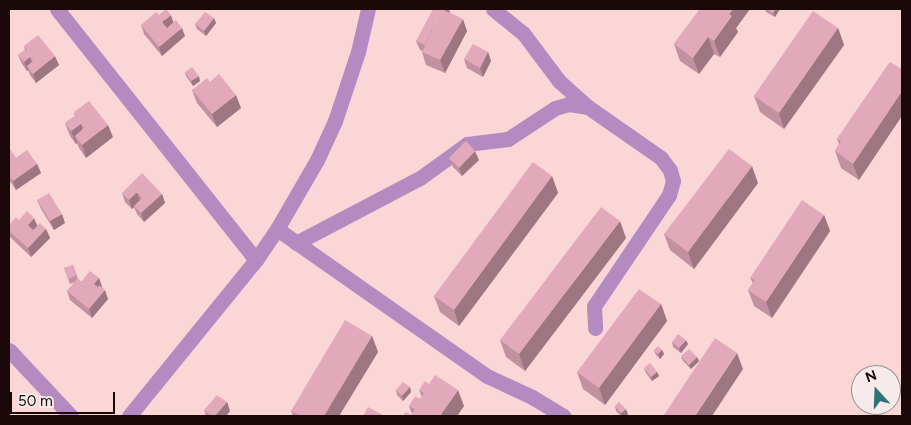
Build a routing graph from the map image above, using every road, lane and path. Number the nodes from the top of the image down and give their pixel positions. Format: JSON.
{"nodes":[{"id":1,"x":56,"y":9,"type":"edge"},
{"id":2,"x":368,"y":9,"type":"edge"},
{"id":3,"x":494,"y":9,"type":"edge"},
{"id":4,"x":588,"y":107,"type":"junction"},
{"id":5,"x":277,"y":230,"type":"junction"},
{"id":6,"x":296,"y":243,"type":"junction"},
{"id":7,"x":256,"y":260,"type":"junction"},
{"id":8,"x":595,"y":328,"type":"dead end"},
{"id":9,"x":9,"y":350,"type":"edge"},
{"id":10,"x":71,"y":416,"type":"edge"},
{"id":11,"x":129,"y":416,"type":"edge"},
{"id":12,"x":564,"y":416,"type":"edge"}],
"edges":[{"from":1,"to":7,"type":"street"},
{"from":2,"to":5,"type":"street"},
{"from":3,"to":4,"type":"street"},
{"from":4,"to":6,"type":"street"},
{"from":4,"to":8,"type":"street"},
{"from":5,"to":6,"type":"street"},
{"from":5,"to":7,"type":"street"},
{"from":6,"to":12,"type":"street"},
{"from":7,"to":11,"type":"street"},
{"from":9,"to":10,"type":"street"}]}
